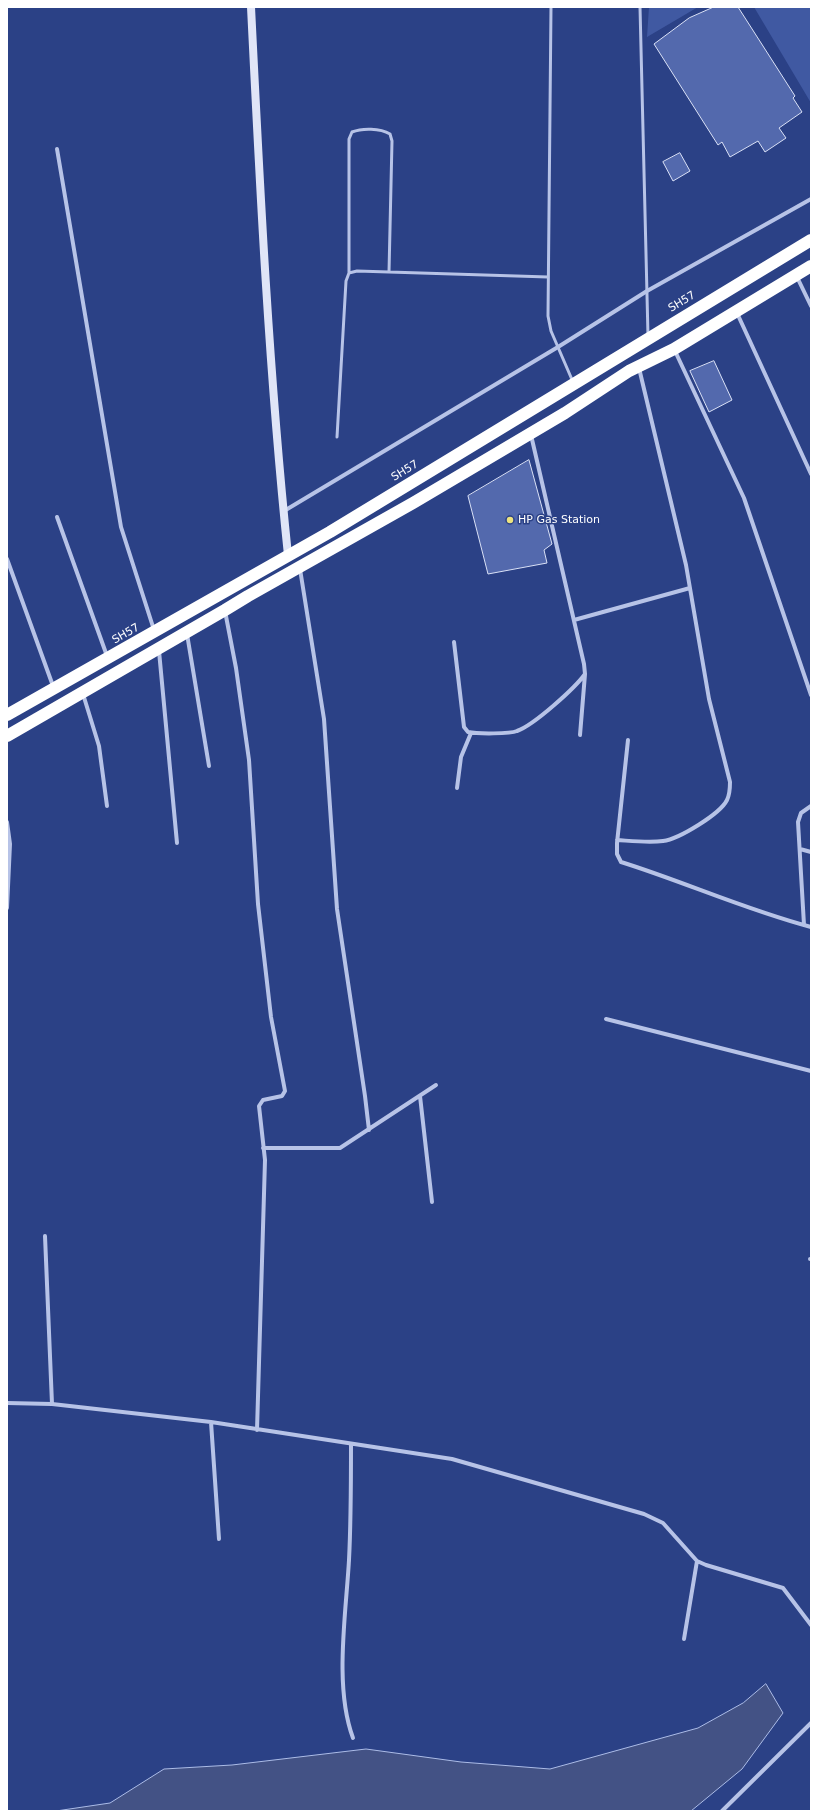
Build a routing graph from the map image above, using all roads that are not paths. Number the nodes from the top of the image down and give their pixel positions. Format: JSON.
{"nodes":[{"id":1,"x":251,"y":7,"type":"edge"},
{"id":2,"x":551,"y":7,"type":"edge"},
{"id":3,"x":640,"y":7,"type":"edge"},
{"id":4,"x":57,"y":149,"type":"dead end"},
{"id":5,"x":811,"y":199,"type":"edge"},
{"id":6,"x":811,"y":240,"type":"edge"},
{"id":7,"x":777,"y":260,"type":"junction"},
{"id":8,"x":811,"y":266,"type":"edge"},
{"id":9,"x":389,"y":272,"type":"junction"},
{"id":10,"x":349,"y":273,"type":"junction"},
{"id":11,"x":548,"y":277,"type":"junction"},
{"id":12,"x":792,"y":277,"type":"junction"},
{"id":13,"x":647,"y":291,"type":"junction"},
{"id":14,"x":811,"y":306,"type":"edge"},
{"id":15,"x":736,"y":311,"type":"junction"},
{"id":16,"x":648,"y":338,"type":"junction"},
{"id":17,"x":558,"y":347,"type":"junction"},
{"id":18,"x":674,"y":349,"type":"junction"},
{"id":19,"x":639,"y":366,"type":"junction"},
{"id":20,"x":574,"y":383,"type":"junction"},
{"id":21,"x":554,"y":395,"type":"junction"},
{"id":22,"x":566,"y":413,"type":"junction"},
{"id":23,"x":531,"y":433,"type":"junction"},
{"id":24,"x":338,"y":437,"type":"dead end"},
{"id":25,"x":811,"y":474,"type":"edge"},
{"id":26,"x":284,"y":511,"type":"junction"},
{"id":27,"x":57,"y":517,"type":"dead end"},
{"id":28,"x":288,"y":555,"type":"junction"},
{"id":29,"x":7,"y":559,"type":"edge"},
{"id":30,"x":300,"y":567,"type":"junction"},
{"id":31,"x":690,"y":588,"type":"junction"},
{"id":32,"x":225,"y":610,"type":"junction"},
{"id":33,"x":574,"y":620,"type":"junction"},
{"id":34,"x":187,"y":632,"type":"junction"},
{"id":35,"x":155,"y":633,"type":"junction"},
{"id":36,"x":454,"y":642,"type":"dead end"},
{"id":37,"x":159,"y":648,"type":"junction"},
{"id":38,"x":108,"y":660,"type":"junction"},
{"id":39,"x":585,"y":674,"type":"junction"},
{"id":40,"x":54,"y":689,"type":"junction"},
{"id":41,"x":83,"y":693,"type":"junction"},
{"id":42,"x":811,"y":695,"type":"edge"},
{"id":43,"x":7,"y":715,"type":"edge"},
{"id":44,"x":471,"y":733,"type":"junction"},
{"id":45,"x":580,"y":734,"type":"dead end"},
{"id":46,"x":7,"y":736,"type":"edge"},
{"id":47,"x":628,"y":740,"type":"dead end"},
{"id":48,"x":209,"y":766,"type":"dead end"},
{"id":49,"x":457,"y":788,"type":"dead end"},
{"id":50,"x":107,"y":806,"type":"dead end"},
{"id":51,"x":811,"y":806,"type":"edge"},
{"id":52,"x":7,"y":822,"type":"edge"},
{"id":53,"x":617,"y":840,"type":"junction"},
{"id":54,"x":177,"y":843,"type":"dead end"},
{"id":55,"x":800,"y":849,"type":"junction"},
{"id":56,"x":811,"y":852,"type":"edge"},
{"id":57,"x":7,"y":908,"type":"edge"},
{"id":58,"x":804,"y":925,"type":"junction"},
{"id":59,"x":811,"y":927,"type":"edge"},
{"id":60,"x":606,"y":1019,"type":"dead end"},
{"id":61,"x":811,"y":1071,"type":"edge"},
{"id":62,"x":436,"y":1085,"type":"dead end"},
{"id":63,"x":420,"y":1096,"type":"junction"},
{"id":64,"x":369,"y":1130,"type":"junction"},
{"id":65,"x":263,"y":1148,"type":"junction"},
{"id":66,"x":432,"y":1202,"type":"dead end"},
{"id":67,"x":45,"y":1236,"type":"dead end"},
{"id":68,"x":7,"y":1403,"type":"edge"},
{"id":69,"x":52,"y":1404,"type":"junction"},
{"id":70,"x":211,"y":1422,"type":"junction"},
{"id":71,"x":257,"y":1430,"type":"junction"},
{"id":72,"x":351,"y":1445,"type":"junction"},
{"id":73,"x":219,"y":1539,"type":"dead end"},
{"id":74,"x":697,"y":1561,"type":"junction"},
{"id":75,"x":811,"y":1625,"type":"edge"},
{"id":76,"x":684,"y":1639,"type":"dead end"},
{"id":77,"x":811,"y":1723,"type":"edge"},
{"id":78,"x":353,"y":1738,"type":"dead end"},
{"id":79,"x":722,"y":1811,"type":"edge"}],
"edges":[{"from":1,"to":26,"type":"street"},
{"from":2,"to":11,"type":"lane"},
{"from":3,"to":13,"type":"lane"},
{"from":4,"to":35,"type":"street"},
{"from":5,"to":13,"type":"street"},
{"from":6,"to":7,"type":"highway","name":"SH57"},
{"from":7,"to":12,"type":"highway"},
{"from":7,"to":16,"type":"highway","name":"SH57"},
{"from":8,"to":12,"type":"highway"},
{"from":9,"to":10,"type":"lane"},
{"from":9,"to":10,"type":"lane"},
{"from":9,"to":11,"type":"lane"},
{"from":10,"to":24,"type":"lane"},
{"from":11,"to":17,"type":"lane"},
{"from":12,"to":14,"type":"street"},
{"from":12,"to":15,"type":"highway"},
{"from":13,"to":16,"type":"lane"},
{"from":13,"to":17,"type":"street"},
{"from":15,"to":18,"type":"highway"},
{"from":15,"to":25,"type":"street"},
{"from":16,"to":20,"type":"highway","name":"SH57"},
{"from":17,"to":20,"type":"lane"},
{"from":17,"to":26,"type":"street"},
{"from":18,"to":19,"type":"highway"},
{"from":18,"to":42,"type":"street"},
{"from":19,"to":22,"type":"highway"},
{"from":19,"to":31,"type":"street"},
{"from":20,"to":21,"type":"highway","name":"SH57"},
{"from":21,"to":22,"type":"highway"},
{"from":21,"to":28,"type":"highway","name":"SH57"},
{"from":22,"to":23,"type":"highway"},
{"from":23,"to":30,"type":"highway"},
{"from":23,"to":33,"type":"street"},
{"from":26,"to":28,"type":"street"},
{"from":27,"to":38,"type":"street"},
{"from":28,"to":35,"type":"highway","name":"SH57"},
{"from":29,"to":40,"type":"street"},
{"from":30,"to":32,"type":"highway"},
{"from":30,"to":64,"type":"street"},
{"from":31,"to":33,"type":"street"},
{"from":31,"to":53,"type":"street"},
{"from":32,"to":34,"type":"highway"},
{"from":32,"to":65,"type":"street"},
{"from":33,"to":39,"type":"street"},
{"from":34,"to":37,"type":"highway"},
{"from":34,"to":48,"type":"street"},
{"from":35,"to":38,"type":"highway","name":"SH57"},
{"from":36,"to":44,"type":"street"},
{"from":37,"to":41,"type":"highway"},
{"from":37,"to":54,"type":"street"},
{"from":38,"to":40,"type":"highway","name":"SH57"},
{"from":39,"to":44,"type":"street"},
{"from":39,"to":45,"type":"street"},
{"from":40,"to":43,"type":"highway","name":"SH57"},
{"from":41,"to":46,"type":"highway"},
{"from":41,"to":50,"type":"street"},
{"from":44,"to":49,"type":"street"},
{"from":47,"to":53,"type":"street"},
{"from":51,"to":55,"type":"street"},
{"from":52,"to":57,"type":"street"},
{"from":53,"to":58,"type":"street"},
{"from":55,"to":56,"type":"street"},
{"from":55,"to":58,"type":"street"},
{"from":58,"to":59,"type":"street"},
{"from":60,"to":61,"type":"street"},
{"from":62,"to":63,"type":"street"},
{"from":63,"to":64,"type":"street"},
{"from":63,"to":66,"type":"street"},
{"from":64,"to":65,"type":"street"},
{"from":65,"to":71,"type":"street"},
{"from":67,"to":69,"type":"street"},
{"from":68,"to":69,"type":"street"},
{"from":69,"to":70,"type":"street"},
{"from":70,"to":71,"type":"street"},
{"from":70,"to":73,"type":"street"},
{"from":71,"to":72,"type":"street"},
{"from":72,"to":74,"type":"street"},
{"from":72,"to":78,"type":"street"},
{"from":74,"to":75,"type":"street"},
{"from":74,"to":76,"type":"street"},
{"from":77,"to":79,"type":"street"}]}
